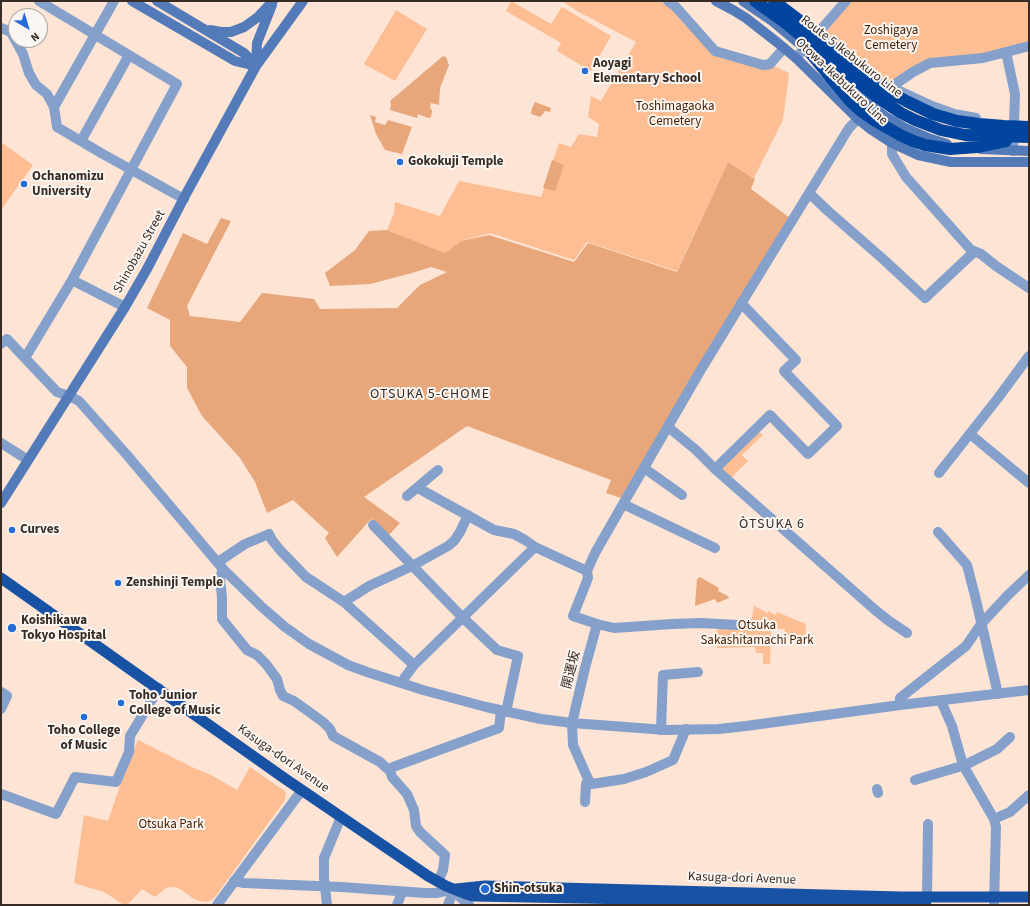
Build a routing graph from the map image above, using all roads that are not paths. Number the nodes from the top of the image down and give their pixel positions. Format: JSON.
{"nodes":[{"id":1,"x":39,"y":1,"type":"edge"},
{"id":2,"x":114,"y":1,"type":"edge"},
{"id":3,"x":132,"y":1,"type":"edge"},
{"id":4,"x":157,"y":1,"type":"edge"},
{"id":5,"x":274,"y":1,"type":"edge"},
{"id":6,"x":303,"y":1,"type":"edge"},
{"id":7,"x":668,"y":1,"type":"edge"},
{"id":8,"x":716,"y":1,"type":"edge"},
{"id":9,"x":743,"y":1,"type":"edge"},
{"id":10,"x":755,"y":1,"type":"edge"},
{"id":11,"x":766,"y":1,"type":"edge"},
{"id":12,"x":774,"y":1,"type":"edge"},
{"id":13,"x":846,"y":1,"type":"edge"},
{"id":14,"x":783,"y":21,"type":"junction"},
{"id":15,"x":192,"y":22,"type":"junction"},
{"id":16,"x":1,"y":28,"type":"edge"},
{"id":17,"x":95,"y":35,"type":"junction"},
{"id":18,"x":814,"y":38,"type":"junction"},
{"id":19,"x":1029,"y":46,"type":"edge"},
{"id":20,"x":784,"y":48,"type":"junction"},
{"id":21,"x":805,"y":48,"type":"junction"},
{"id":22,"x":1006,"y":52,"type":"junction"},
{"id":23,"x":129,"y":55,"type":"junction"},
{"id":24,"x":796,"y":58,"type":"junction"},
{"id":25,"x":256,"y":66,"type":"junction"},
{"id":26,"x":891,"y":87,"type":"junction"},
{"id":27,"x":883,"y":95,"type":"junction"},
{"id":28,"x":871,"y":106,"type":"junction"},
{"id":29,"x":54,"y":107,"type":"junction"},
{"id":30,"x":858,"y":119,"type":"junction"},
{"id":31,"x":1014,"y":124,"type":"junction"},
{"id":32,"x":1029,"y":126,"type":"edge"},
{"id":33,"x":1029,"y":137,"type":"edge"},
{"id":34,"x":81,"y":141,"type":"junction"},
{"id":35,"x":892,"y":143,"type":"junction"},
{"id":36,"x":1013,"y":150,"type":"junction"},
{"id":37,"x":1029,"y":151,"type":"edge"},
{"id":38,"x":1029,"y":162,"type":"edge"},
{"id":39,"x":131,"y":169,"type":"junction"},
{"id":40,"x":809,"y":193,"type":"junction"},
{"id":41,"x":184,"y":199,"type":"junction"},
{"id":42,"x":974,"y":252,"type":"junction"},
{"id":43,"x":72,"y":280,"type":"junction"},
{"id":44,"x":1029,"y":288,"type":"edge"},
{"id":45,"x":741,"y":303,"type":"junction"},
{"id":46,"x":125,"y":307,"type":"junction"},
{"id":47,"x":1,"y":344,"type":"edge"},
{"id":48,"x":1029,"y":356,"type":"edge"},
{"id":49,"x":25,"y":358,"type":"junction"},
{"id":50,"x":68,"y":396,"type":"junction"},
{"id":51,"x":668,"y":427,"type":"junction"},
{"id":52,"x":970,"y":434,"type":"junction"},
{"id":53,"x":1,"y":442,"type":"edge"},
{"id":54,"x":28,"y":460,"type":"junction"},
{"id":55,"x":644,"y":468,"type":"junction"},
{"id":56,"x":715,"y":469,"type":"junction"},
{"id":57,"x":438,"y":470,"type":"dead end"},
{"id":58,"x":939,"y":473,"type":"dead end"},
{"id":59,"x":1029,"y":484,"type":"edge"},
{"id":60,"x":418,"y":488,"type":"junction"},
{"id":61,"x":682,"y":495,"type":"dead end"},
{"id":62,"x":407,"y":496,"type":"dead end"},
{"id":63,"x":1,"y":503,"type":"edge"},
{"id":64,"x":623,"y":504,"type":"junction"},
{"id":65,"x":468,"y":515,"type":"junction"},
{"id":66,"x":373,"y":525,"type":"dead end"},
{"id":67,"x":938,"y":532,"type":"dead end"},
{"id":68,"x":535,"y":547,"type":"junction"},
{"id":69,"x":714,"y":548,"type":"dead end"},
{"id":70,"x":221,"y":566,"type":"junction"},
{"id":71,"x":412,"y":566,"type":"junction"},
{"id":72,"x":587,"y":571,"type":"junction"},
{"id":73,"x":1029,"y":575,"type":"edge"},
{"id":74,"x":1,"y":578,"type":"edge"},
{"id":75,"x":344,"y":602,"type":"junction"},
{"id":76,"x":462,"y":617,"type":"junction"},
{"id":77,"x":597,"y":624,"type":"junction"},
{"id":78,"x":981,"y":624,"type":"junction"},
{"id":79,"x":737,"y":625,"type":"dead end"},
{"id":80,"x":908,"y":633,"type":"dead end"},
{"id":81,"x":414,"y":665,"type":"junction"},
{"id":82,"x":698,"y":672,"type":"dead end"},
{"id":83,"x":402,"y":683,"type":"junction"},
{"id":84,"x":159,"y":688,"type":"junction"},
{"id":85,"x":1029,"y":690,"type":"edge"},
{"id":86,"x":1,"y":692,"type":"edge"},
{"id":87,"x":998,"y":694,"type":"junction"},
{"id":88,"x":941,"y":701,"type":"junction"},
{"id":89,"x":900,"y":705,"type":"junction"},
{"id":90,"x":1,"y":709,"type":"edge"},
{"id":91,"x":504,"y":711,"type":"junction"},
{"id":92,"x":572,"y":723,"type":"junction"},
{"id":93,"x":686,"y":729,"type":"junction"},
{"id":94,"x":660,"y":730,"type":"junction"},
{"id":95,"x":1010,"y":737,"type":"dead end"},
{"id":96,"x":963,"y":765,"type":"junction"},
{"id":97,"x":390,"y":771,"type":"junction"},
{"id":98,"x":588,"y":779,"type":"junction"},
{"id":99,"x":915,"y":780,"type":"dead end"},
{"id":100,"x":302,"y":790,"type":"junction"},
{"id":101,"x":1,"y":794,"type":"edge"},
{"id":102,"x":1029,"y":795,"type":"edge"},
{"id":103,"x":586,"y":802,"type":"dead end"},
{"id":104,"x":341,"y":817,"type":"junction"},
{"id":105,"x":994,"y":819,"type":"junction"},
{"id":106,"x":928,"y":824,"type":"dead end"},
{"id":107,"x":234,"y":881,"type":"junction"},
{"id":108,"x":438,"y":882,"type":"junction"},
{"id":109,"x":325,"y":887,"type":"junction"},
{"id":110,"x":454,"y":889,"type":"junction"},
{"id":111,"x":402,"y":892,"type":"junction"},
{"id":112,"x":511,"y":897,"type":"junction"},
{"id":113,"x":1029,"y":897,"type":"edge"},
{"id":114,"x":734,"y":900,"type":"edge"},
{"id":115,"x":927,"y":901,"type":"edge"},
{"id":116,"x":994,"y":901,"type":"edge"},
{"id":117,"x":625,"y":902,"type":"edge"},
{"id":118,"x":820,"y":904,"type":"edge"},
{"id":119,"x":889,"y":904,"type":"edge"},
{"id":120,"x":217,"y":905,"type":"edge"},
{"id":121,"x":327,"y":905,"type":"edge"},
{"id":122,"x":397,"y":905,"type":"edge"},
{"id":123,"x":448,"y":905,"type":"edge"},
{"id":124,"x":469,"y":905,"type":"edge"},
{"id":125,"x":500,"y":905,"type":"edge"}],
"edges":[{"from":1,"to":17,"type":"street"},
{"from":2,"to":17,"type":"street"},
{"from":3,"to":25,"type":"main road"},
{"from":4,"to":15,"type":"main road"},
{"from":5,"to":15,"type":"main road"},
{"from":5,"to":25,"type":"main road","name":"Shinobazu Street"},
{"from":6,"to":25,"type":"main road"},
{"from":7,"to":20,"type":"street"},
{"from":8,"to":20,"type":"main road","name":"Otowa-Ikebukuro Line"},
{"from":9,"to":21,"type":"main road","name":"Otowa-Ikebukuro Line"},
{"from":10,"to":14,"type":"highway","name":"Route 5 Ikebukuro Line","bridge":true},
{"from":11,"to":18,"type":"main road","name":"Otowa-Ikebukuro Line"},
{"from":12,"to":32,"type":"highway","name":"Route 5 Ikebukuro Line","bridge":true},
{"from":13,"to":18,"type":"street"},
{"from":14,"to":33,"type":"highway","name":"Route 5 Ikebukuro Line","bridge":true},
{"from":14,"to":33,"type":"highway","bridge":true},
{"from":15,"to":25,"type":"main road"},
{"from":16,"to":29,"type":"street"},
{"from":17,"to":23,"type":"street"},
{"from":17,"to":29,"type":"street"},
{"from":18,"to":21,"type":"street"},
{"from":18,"to":27,"type":"main road","name":"Otowa-Ikebukuro Line"},
{"from":19,"to":22,"type":"street"},
{"from":20,"to":24,"type":"main road","name":"Otowa-Ikebukuro Line"},
{"from":21,"to":24,"type":"street"},
{"from":21,"to":28,"type":"main road","name":"Otowa-Ikebukuro Line"},
{"from":22,"to":26,"type":"street"},
{"from":22,"to":31,"type":"street"},
{"from":23,"to":34,"type":"street"},
{"from":23,"to":39,"type":"street"},
{"from":24,"to":30,"type":"main road","name":"Otowa-Ikebukuro Line"},
{"from":25,"to":41,"type":"main road","name":"Shinobazu Street"},
{"from":26,"to":27,"type":"street"},
{"from":26,"to":31,"type":"street"},
{"from":27,"to":28,"type":"street"},
{"from":27,"to":36,"type":"main road","name":"Otowa-Ikebukuro Line"},
{"from":28,"to":30,"type":"street"},
{"from":28,"to":36,"type":"main road","name":"Otowa-Ikebukuro Line"},
{"from":29,"to":34,"type":"street"},
{"from":30,"to":35,"type":"main road","name":"Otowa-Ikebukuro Line"},
{"from":30,"to":40,"type":"street"},
{"from":31,"to":32,"type":"street"},
{"from":31,"to":36,"type":"street"},
{"from":34,"to":39,"type":"street"},
{"from":35,"to":38,"type":"main road","name":"Otowa-Ikebukuro Line"},
{"from":35,"to":42,"type":"street"},
{"from":36,"to":37,"type":"main road","name":"Otowa-Ikebukuro Line"},
{"from":39,"to":41,"type":"street"},
{"from":39,"to":43,"type":"street"},
{"from":40,"to":42,"type":"street"},
{"from":40,"to":45,"type":"street"},
{"from":41,"to":46,"type":"main road","name":"Shinobazu Street"},
{"from":42,"to":44,"type":"street"},
{"from":43,"to":46,"type":"street"},
{"from":43,"to":49,"type":"street"},
{"from":45,"to":51,"type":"street"},
{"from":45,"to":56,"type":"street"},
{"from":46,"to":50,"type":"main road","name":"Shinobazu Street"},
{"from":47,"to":49,"type":"street"},
{"from":48,"to":52,"type":"street"},
{"from":49,"to":50,"type":"street"},
{"from":50,"to":54,"type":"main road","name":"Shinobazu Street"},
{"from":50,"to":70,"type":"street"},
{"from":51,"to":55,"type":"street"},
{"from":51,"to":56,"type":"street"},
{"from":52,"to":58,"type":"street"},
{"from":52,"to":59,"type":"street"},
{"from":53,"to":54,"type":"street"},
{"from":54,"to":63,"type":"main road","name":"Shinobazu Street"},
{"from":55,"to":61,"type":"street"},
{"from":55,"to":64,"type":"street"},
{"from":56,"to":80,"type":"street"},
{"from":57,"to":60,"type":"street"},
{"from":60,"to":62,"type":"street"},
{"from":60,"to":65,"type":"street"},
{"from":64,"to":69,"type":"street"},
{"from":64,"to":72,"type":"street"},
{"from":65,"to":68,"type":"street"},
{"from":65,"to":71,"type":"street"},
{"from":66,"to":71,"type":"street"},
{"from":67,"to":78,"type":"street"},
{"from":68,"to":72,"type":"street"},
{"from":68,"to":76,"type":"street"},
{"from":70,"to":75,"type":"street"},
{"from":70,"to":83,"type":"street"},
{"from":70,"to":97,"type":"street"},
{"from":71,"to":75,"type":"street"},
{"from":71,"to":76,"type":"street"},
{"from":72,"to":77,"type":"street"},
{"from":73,"to":78,"type":"street"},
{"from":74,"to":84,"type":"highway","name":"Kasuga-dori Avenue"},
{"from":75,"to":81,"type":"street"},
{"from":76,"to":81,"type":"street"},
{"from":76,"to":91,"type":"street"},
{"from":77,"to":79,"type":"street"},
{"from":77,"to":92,"type":"street","name":"開運坂"},
{"from":78,"to":87,"type":"street"},
{"from":78,"to":89,"type":"street"},
{"from":81,"to":83,"type":"street"},
{"from":82,"to":94,"type":"street"},
{"from":83,"to":91,"type":"street"},
{"from":84,"to":100,"type":"highway","name":"Kasuga-dori Avenue"},
{"from":84,"to":101,"type":"street"},
{"from":85,"to":87,"type":"street"},
{"from":86,"to":90,"type":"street"},
{"from":87,"to":88,"type":"street"},
{"from":88,"to":89,"type":"street"},
{"from":88,"to":96,"type":"street"},
{"from":89,"to":93,"type":"street"},
{"from":91,"to":92,"type":"street"},
{"from":91,"to":97,"type":"street"},
{"from":92,"to":94,"type":"street"},
{"from":92,"to":98,"type":"street","name":"開運坂"},
{"from":93,"to":94,"type":"street"},
{"from":93,"to":98,"type":"street"},
{"from":95,"to":96,"type":"street"},
{"from":96,"to":99,"type":"street"},
{"from":96,"to":105,"type":"street"},
{"from":97,"to":108,"type":"street"},
{"from":98,"to":103,"type":"street"},
{"from":100,"to":104,"type":"highway","name":"Kasuga-dori Avenue"},
{"from":100,"to":107,"type":"street"},
{"from":102,"to":105,"type":"street"},
{"from":104,"to":108,"type":"highway","name":"Kasuga-dori Avenue"},
{"from":104,"to":109,"type":"street"},
{"from":105,"to":116,"type":"street"},
{"from":106,"to":115,"type":"street"},
{"from":107,"to":109,"type":"street"},
{"from":107,"to":120,"type":"street"},
{"from":108,"to":110,"type":"highway","name":"Kasuga-dori Avenue"},
{"from":109,"to":111,"type":"street"},
{"from":109,"to":121,"type":"street"},
{"from":110,"to":111,"type":"street"},
{"from":110,"to":112,"type":"highway","name":"Kasuga-dori Avenue"},
{"from":110,"to":114,"type":"highway","name":"Kasuga-dori Avenue"},
{"from":110,"to":123,"type":"street"},
{"from":110,"to":124,"type":"street"},
{"from":111,"to":122,"type":"street"},
{"from":112,"to":117,"type":"highway","name":"Kasuga-dori Avenue"},
{"from":112,"to":125,"type":"highway"},
{"from":113,"to":116,"type":"highway","name":"Kasuga-dori Avenue"},
{"from":114,"to":115,"type":"highway","name":"Kasuga-dori Avenue"},
{"from":114,"to":117,"type":"highway","name":"Kasuga-dori Avenue"},
{"from":114,"to":118,"type":"highway","name":"Kasuga-dori Avenue"},
{"from":115,"to":116,"type":"highway","name":"Kasuga-dori Avenue"},
{"from":115,"to":119,"type":"highway","name":"Kasuga-dori Avenue"},
{"from":118,"to":119,"type":"highway","name":"Kasuga-dori Avenue"}]}
